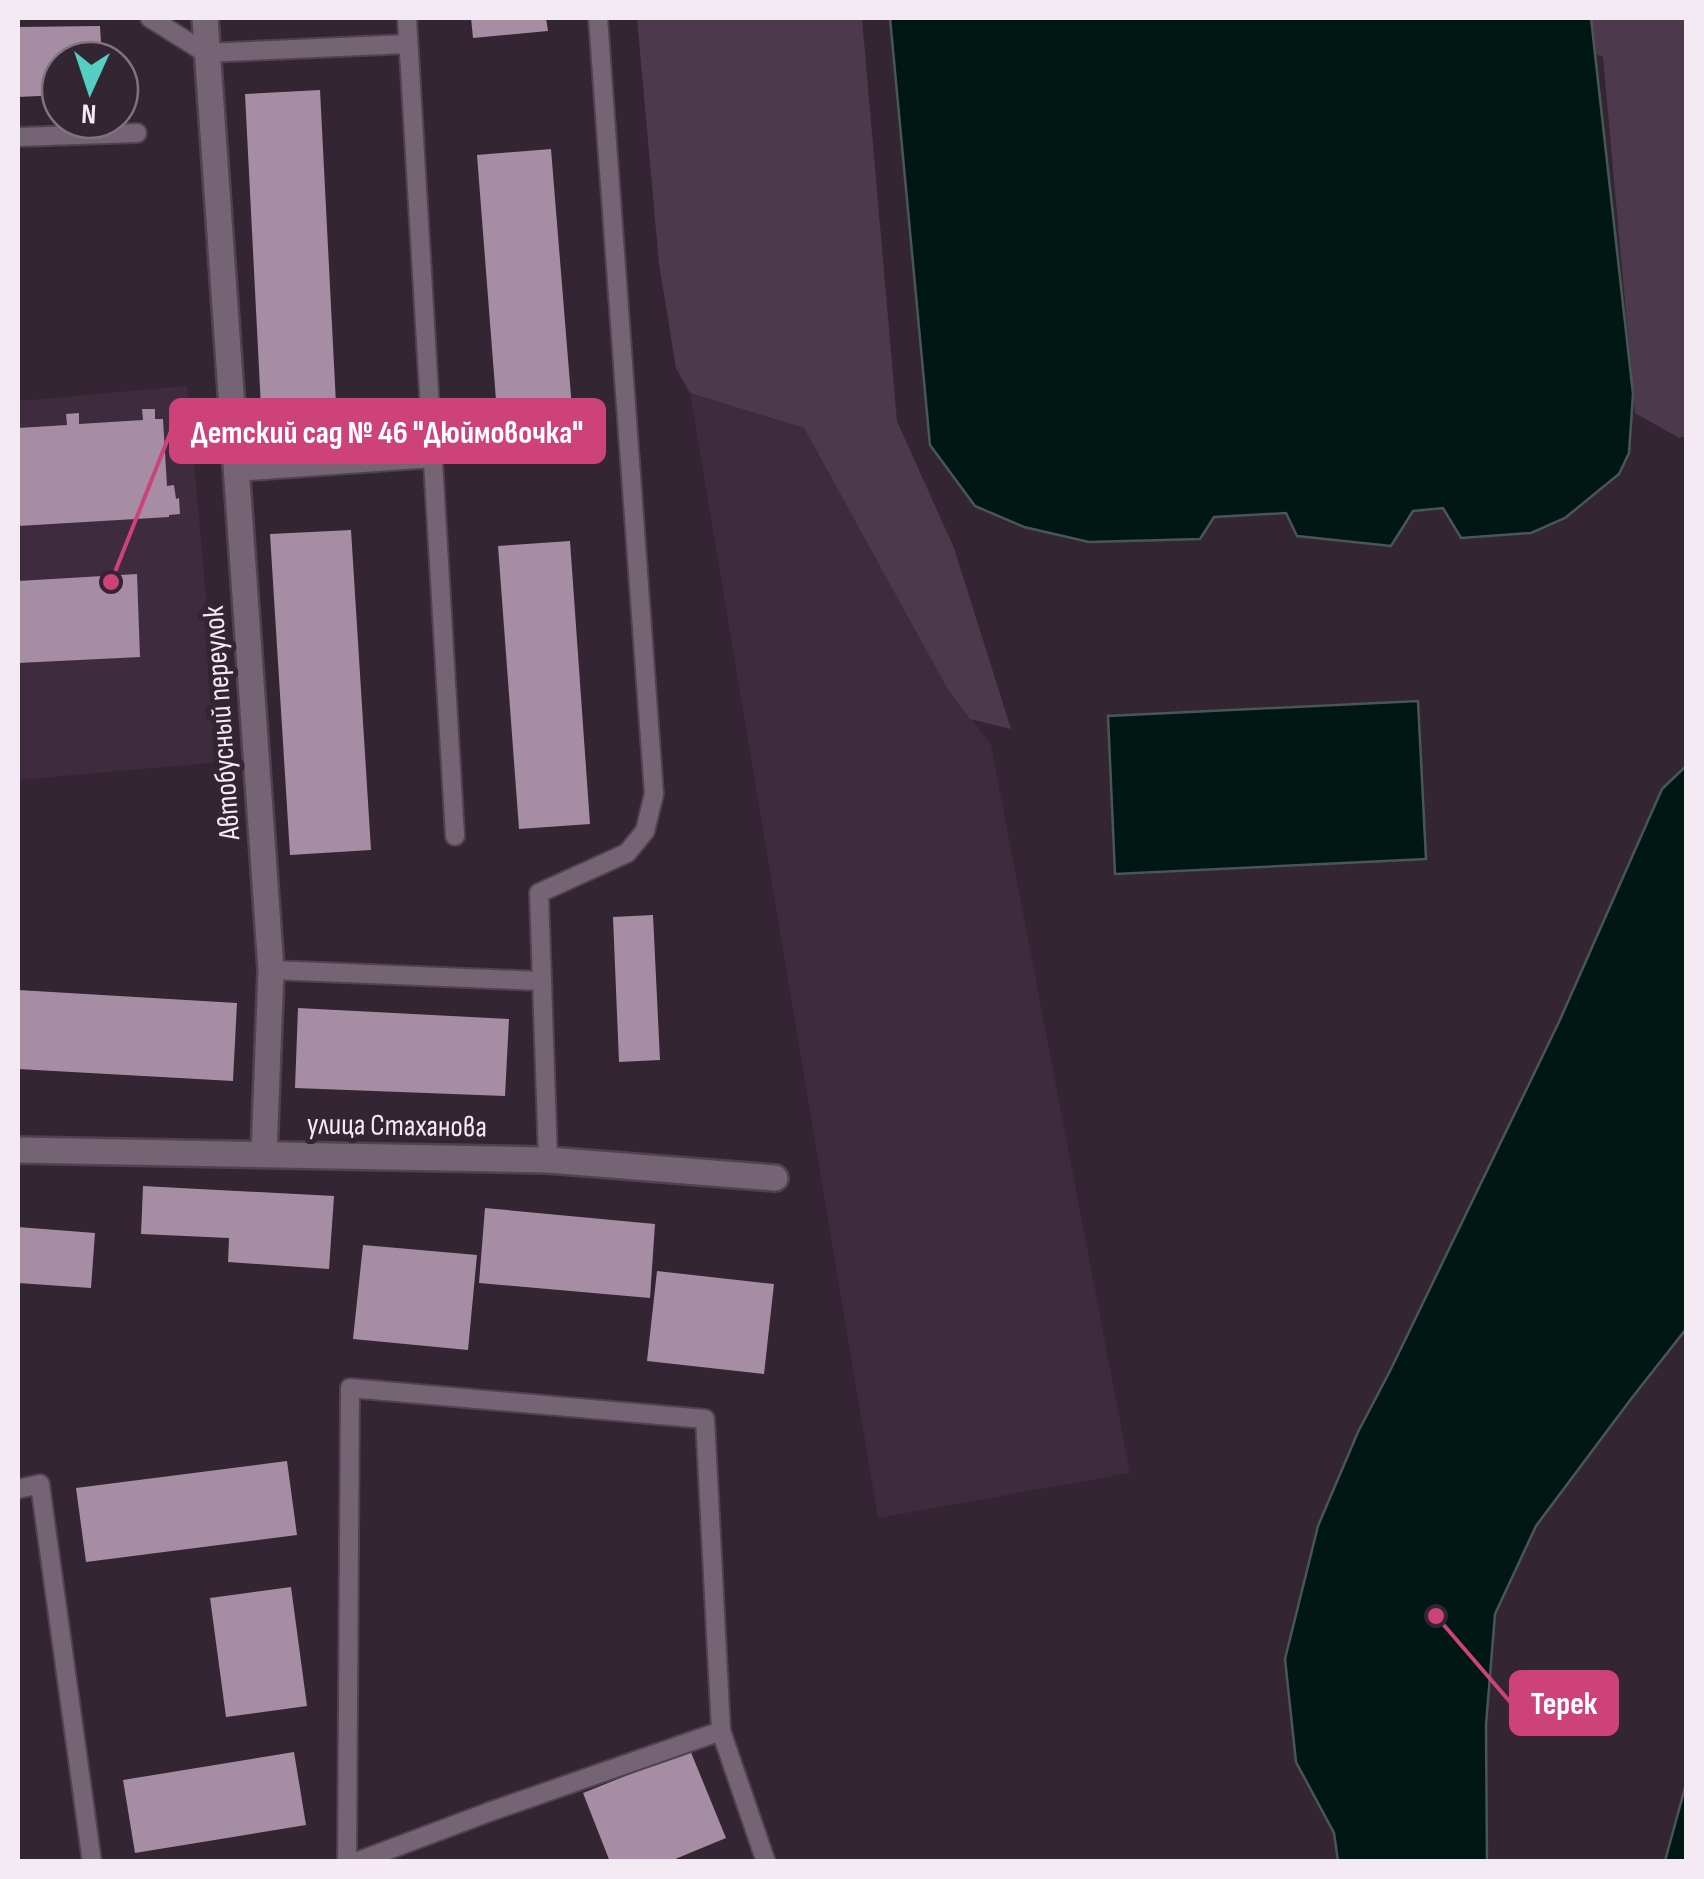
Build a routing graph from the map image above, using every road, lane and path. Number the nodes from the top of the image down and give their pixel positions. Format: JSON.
{"nodes":[{"id":1,"x":150,"y":18,"type":"edge"},
{"id":2,"x":204,"y":18,"type":"edge"},
{"id":3,"x":407,"y":18,"type":"edge"},
{"id":4,"x":598,"y":18,"type":"edge"},
{"id":5,"x":408,"y":44,"type":"junction"},
{"id":6,"x":206,"y":53,"type":"junction"},
{"id":7,"x":433,"y":458,"type":"junction"},
{"id":8,"x":235,"y":472,"type":"junction"},
{"id":9,"x":456,"y":836,"type":"dead end"},
{"id":10,"x":271,"y":970,"type":"junction"},
{"id":11,"x":542,"y":981,"type":"junction"},
{"id":12,"x":18,"y":1150,"type":"edge"},
{"id":13,"x":264,"y":1155,"type":"junction"},
{"id":14,"x":548,"y":1160,"type":"junction"},
{"id":15,"x":775,"y":1178,"type":"dead end"},
{"id":16,"x":18,"y":1489,"type":"edge"},
{"id":17,"x":721,"y":1731,"type":"junction"},
{"id":18,"x":92,"y":1862,"type":"edge"},
{"id":19,"x":347,"y":1862,"type":"edge"},
{"id":20,"x":356,"y":1862,"type":"edge"},
{"id":21,"x":766,"y":1862,"type":"edge"}],
"edges":[{"from":1,"to":6,"type":"lane"},
{"from":2,"to":6,"type":"street","name":"Автобусный переулок"},
{"from":3,"to":5,"type":"lane"},
{"from":4,"to":11,"type":"lane"},
{"from":5,"to":6,"type":"lane"},
{"from":5,"to":7,"type":"lane"},
{"from":6,"to":8,"type":"street","name":"Автобусный переулок"},
{"from":7,"to":8,"type":"lane"},
{"from":7,"to":9,"type":"lane"},
{"from":8,"to":10,"type":"street","name":"Автобусный переулок"},
{"from":10,"to":11,"type":"lane"},
{"from":10,"to":13,"type":"street","name":"Автобусный переулок"},
{"from":11,"to":14,"type":"lane"},
{"from":12,"to":13,"type":"street","name":"улица Стаханова"},
{"from":13,"to":14,"type":"street","name":"улица Стаханова"},
{"from":14,"to":15,"type":"street","name":"улица Стаханова"},
{"from":16,"to":18,"type":"lane"},
{"from":17,"to":19,"type":"lane"},
{"from":17,"to":20,"type":"lane"},
{"from":17,"to":21,"type":"lane"}]}
